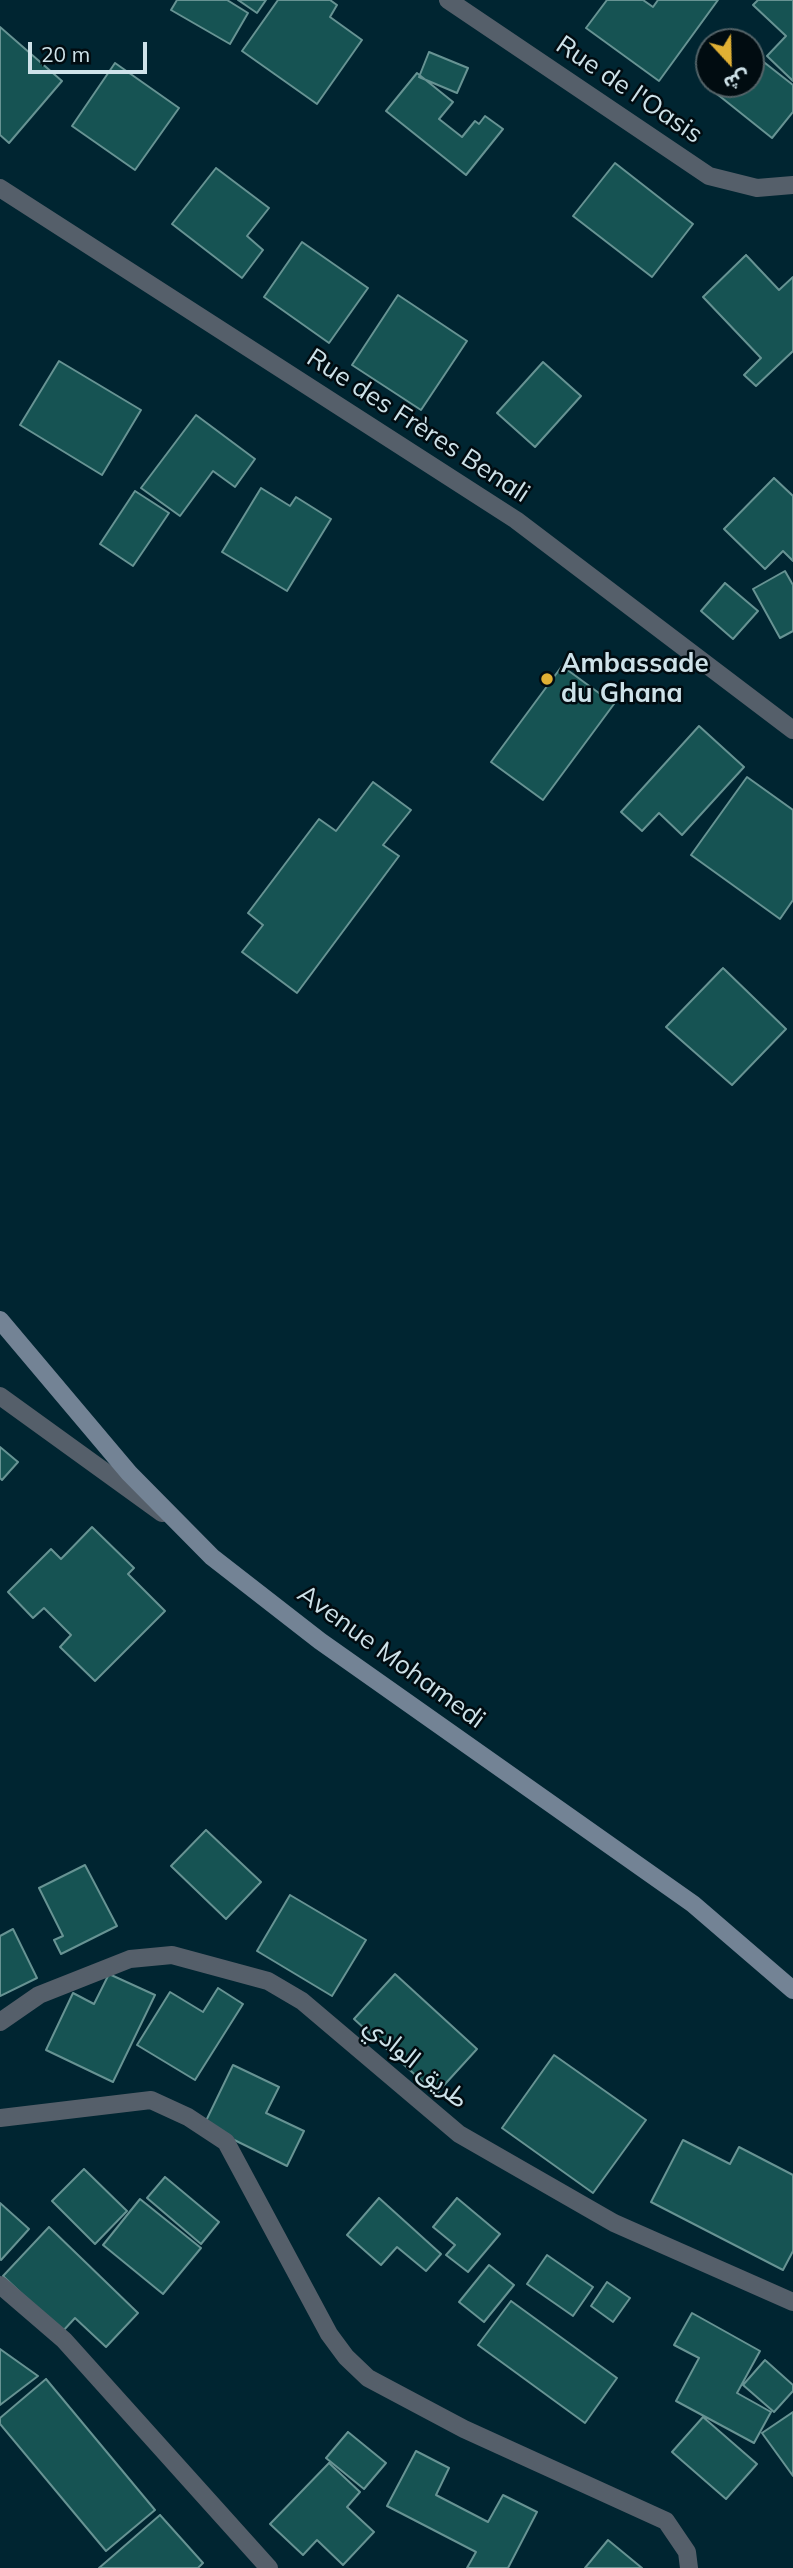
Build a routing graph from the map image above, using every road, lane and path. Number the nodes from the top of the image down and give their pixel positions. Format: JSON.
{"nodes":[{"id":1,"x":448,"y":0,"type":"edge"},
{"id":2,"x":793,"y":185,"type":"edge"},
{"id":3,"x":0,"y":188,"type":"edge"},
{"id":4,"x":790,"y":722,"type":"edge"},
{"id":5,"x":0,"y":1320,"type":"edge"},
{"id":6,"x":0,"y":1396,"type":"edge"},
{"id":7,"x":183,"y":1527,"type":"junction"},
{"id":8,"x":793,"y":1990,"type":"edge"},
{"id":9,"x":0,"y":2022,"type":"edge"},
{"id":10,"x":0,"y":2118,"type":"edge"},
{"id":11,"x":0,"y":2285,"type":"edge"},
{"id":12,"x":793,"y":2302,"type":"edge"},
{"id":13,"x":269,"y":2568,"type":"edge"},
{"id":14,"x":689,"y":2568,"type":"edge"}],
"edges":[{"from":1,"to":2,"type":"street","name":"Rue de l'Oasis"},
{"from":3,"to":4,"type":"street","name":"Rue des Frères Benali"},
{"from":5,"to":7,"type":"main road","name":"Avenue Mohamedi"},
{"from":6,"to":7,"type":"street"},
{"from":7,"to":8,"type":"main road","name":"Avenue Mohamedi"},
{"from":9,"to":12,"type":"street","name":"طريق الوادي"},
{"from":10,"to":14,"type":"street"},
{"from":11,"to":13,"type":"street"}]}
